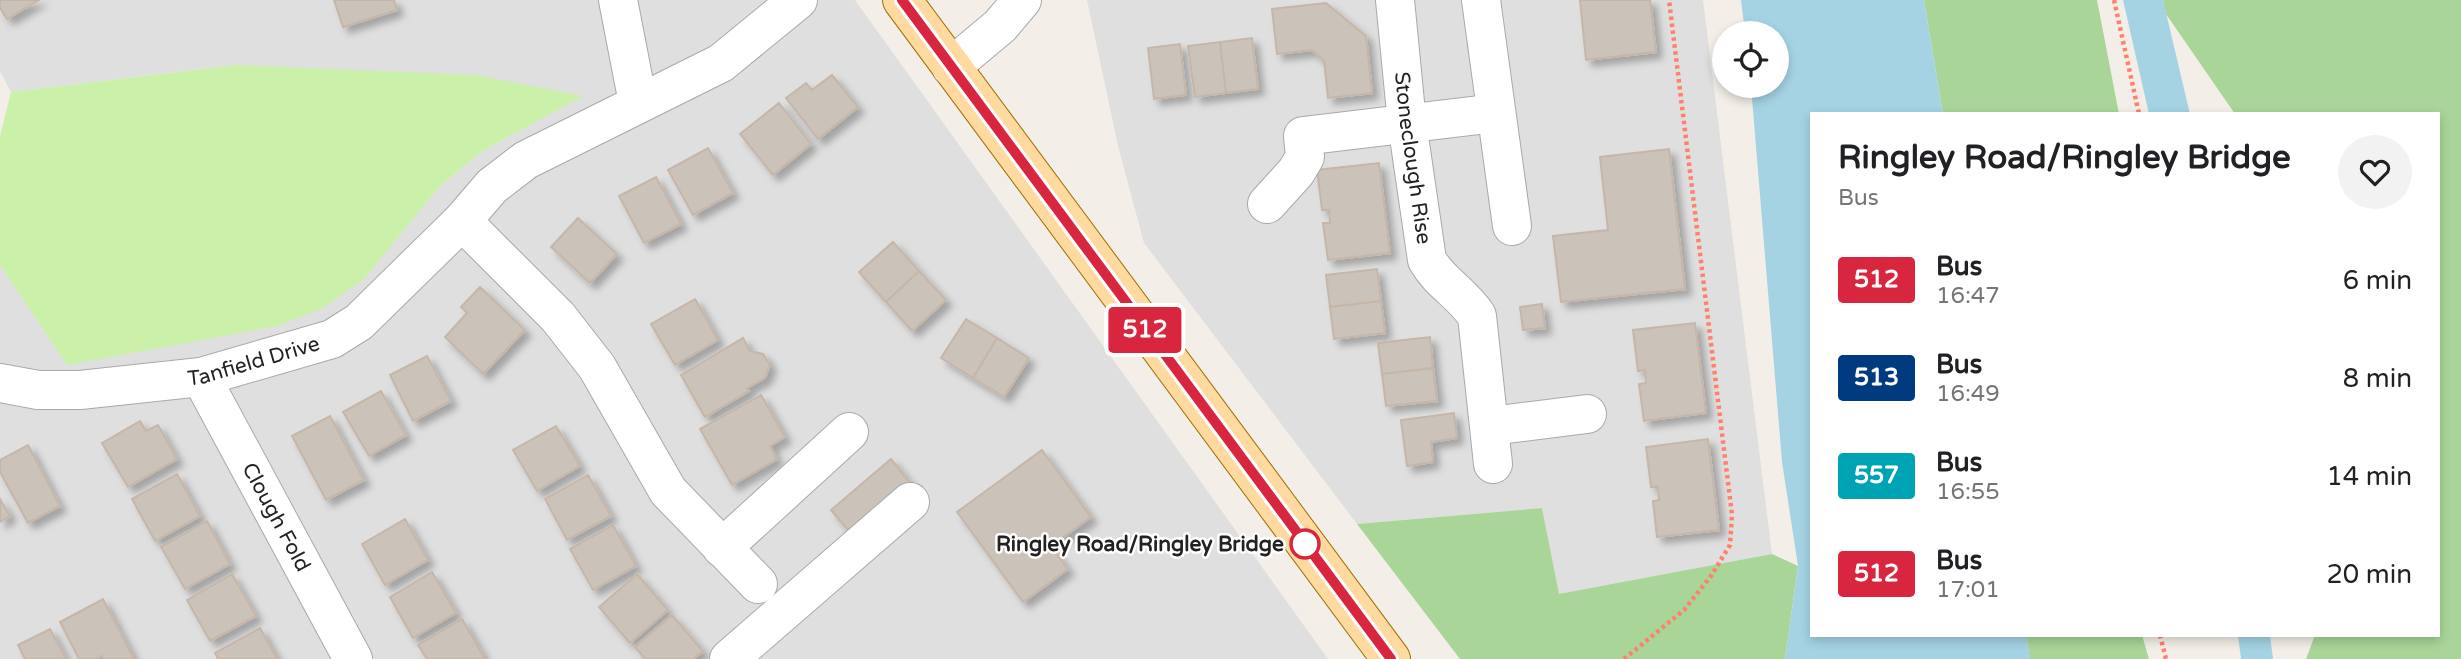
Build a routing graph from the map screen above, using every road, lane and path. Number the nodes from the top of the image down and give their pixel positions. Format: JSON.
{"nodes":[{"id":1,"x":618,"y":0,"type":"edge"},
{"id":2,"x":798,"y":0,"type":"edge"},
{"id":3,"x":902,"y":0,"type":"edge"},
{"id":4,"x":1022,"y":0,"type":"edge"},
{"id":5,"x":1395,"y":0,"type":"edge"},
{"id":6,"x":1481,"y":0,"type":"edge"},
{"id":7,"x":1670,"y":0,"type":"edge"},
{"id":8,"x":2115,"y":0,"type":"edge"},
{"id":9,"x":951,"y":67,"type":"junction"},
{"id":10,"x":638,"y":103,"type":"junction"},
{"id":11,"x":2139,"y":112,"type":"edge"},
{"id":12,"x":1496,"y":113,"type":"junction"},
{"id":13,"x":1407,"y":123,"type":"junction"},
{"id":14,"x":1267,"y":204,"type":"dead end"},
{"id":15,"x":462,"y":221,"type":"junction"},
{"id":16,"x":1512,"y":226,"type":"dead end"},
{"id":17,"x":201,"y":377,"type":"junction"},
{"id":18,"x":0,"y":383,"type":"edge"},
{"id":19,"x":1587,"y":414,"type":"dead end"},
{"id":20,"x":1490,"y":426,"type":"junction"},
{"id":21,"x":849,"y":432,"type":"dead end"},
{"id":22,"x":1493,"y":464,"type":"dead end"},
{"id":23,"x":910,"y":502,"type":"dead end"},
{"id":24,"x":722,"y":548,"type":"junction"},
{"id":25,"x":758,"y":584,"type":"dead end"},
{"id":26,"x":2160,"y":637,"type":"edge"},
{"id":27,"x":353,"y":659,"type":"edge"},
{"id":28,"x":729,"y":659,"type":"edge"},
{"id":29,"x":1391,"y":659,"type":"edge"},
{"id":30,"x":1625,"y":659,"type":"edge"},
{"id":31,"x":2166,"y":659,"type":"edge"}],
"edges":[{"from":1,"to":10,"type":"street"},
{"from":2,"to":10,"type":"street","name":"Tanfield Drive"},
{"from":3,"to":9,"type":"main road"},
{"from":4,"to":9,"type":"street"},
{"from":5,"to":13,"type":"street","name":"Stoneclough Rise"},
{"from":6,"to":12,"type":"street"},
{"from":7,"to":30,"type":"path"},
{"from":8,"to":11,"type":"path"},
{"from":9,"to":29,"type":"main road"},
{"from":10,"to":15,"type":"street","name":"Tanfield Drive"},
{"from":12,"to":13,"type":"street"},
{"from":12,"to":16,"type":"street"},
{"from":13,"to":14,"type":"street"},
{"from":13,"to":20,"type":"street","name":"Stoneclough Rise"},
{"from":15,"to":17,"type":"street","name":"Tanfield Drive"},
{"from":15,"to":24,"type":"street"},
{"from":17,"to":18,"type":"street","name":"Tanfield Drive"},
{"from":17,"to":27,"type":"street","name":"Clough Fold"},
{"from":19,"to":20,"type":"street"},
{"from":20,"to":22,"type":"street","name":"Stoneclough Rise"},
{"from":21,"to":24,"type":"street"},
{"from":23,"to":28,"type":"street"},
{"from":24,"to":25,"type":"street"},
{"from":26,"to":31,"type":"path"}]}
